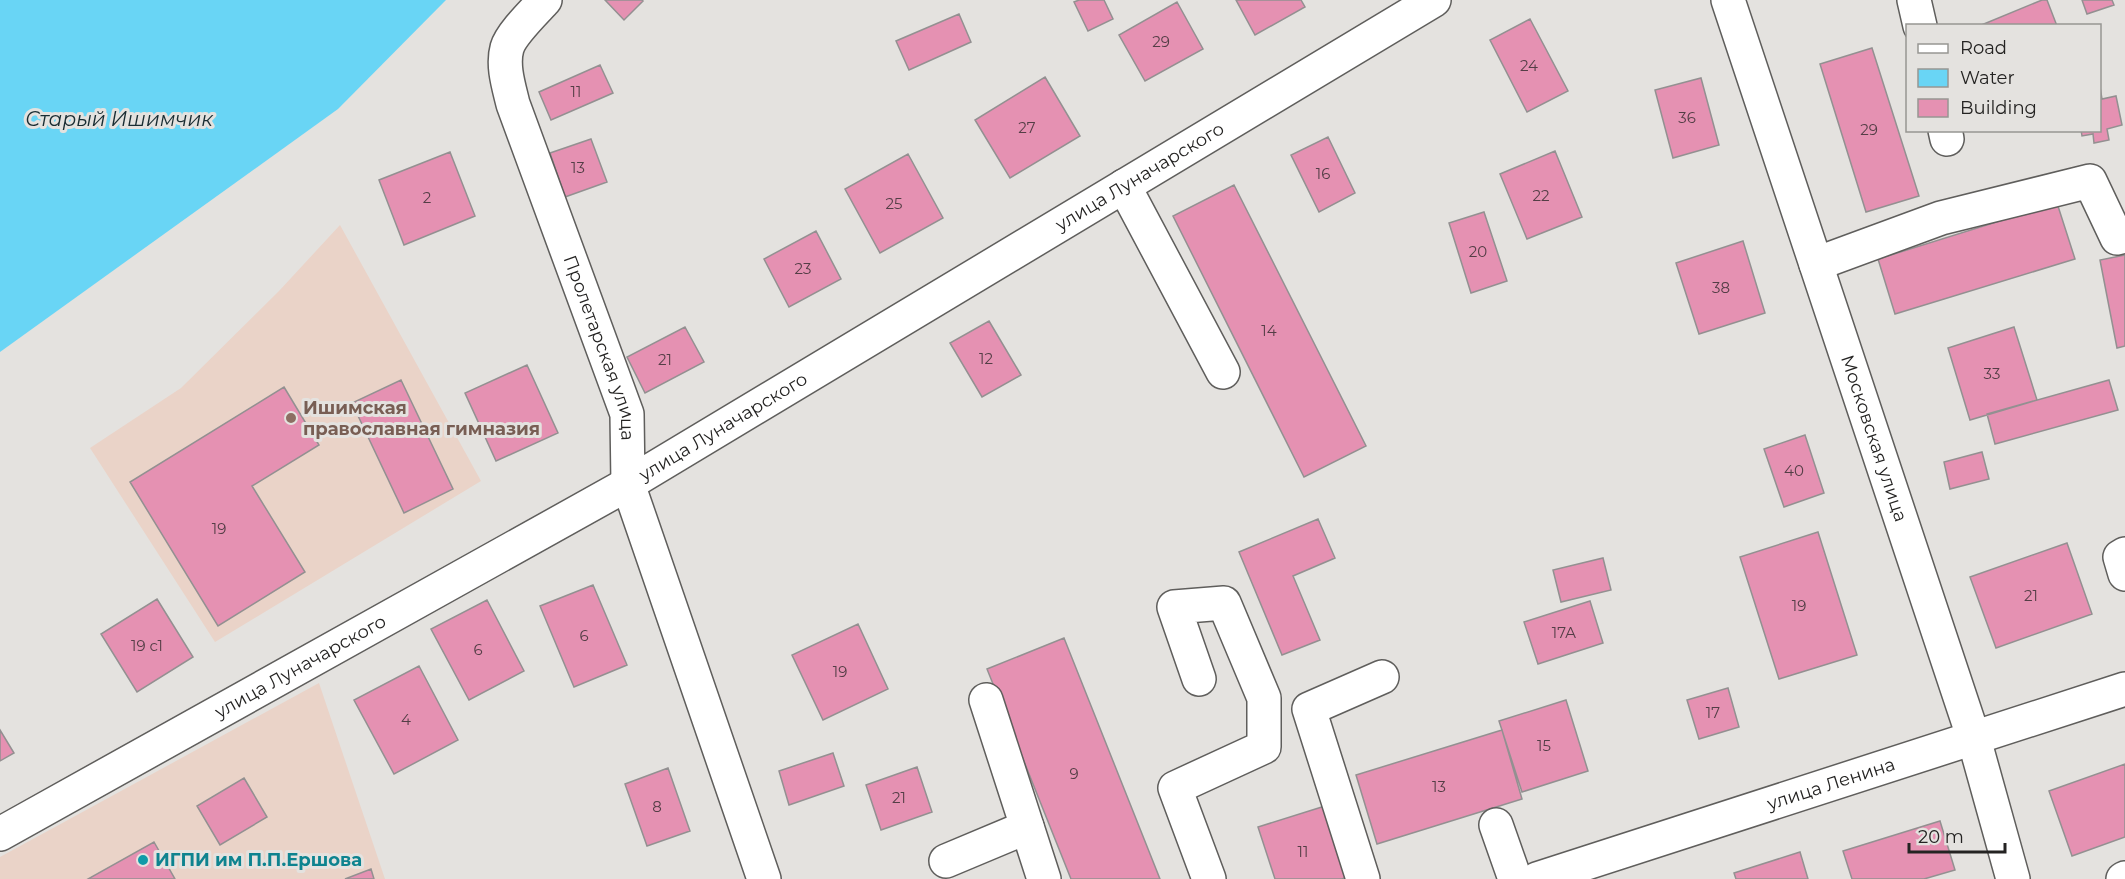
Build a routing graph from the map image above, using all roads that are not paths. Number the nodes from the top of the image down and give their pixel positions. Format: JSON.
{"nodes":[{"id":1,"x":545,"y":0,"type":"edge"},
{"id":2,"x":1432,"y":0,"type":"edge"},
{"id":3,"x":1728,"y":0,"type":"edge"},
{"id":4,"x":1914,"y":0,"type":"edge"},
{"id":5,"x":1920,"y":24,"type":"edge"},
{"id":6,"x":1124,"y":186,"type":"junction"},
{"id":7,"x":2125,"y":236,"type":"edge"},
{"id":8,"x":1816,"y":264,"type":"junction"},
{"id":9,"x":1223,"y":372,"type":"dead end"},
{"id":10,"x":628,"y":484,"type":"junction"},
{"id":11,"x":2125,"y":554,"type":"edge"},
{"id":12,"x":2125,"y":574,"type":"edge"},
{"id":13,"x":1382,"y":677,"type":"dead end"},
{"id":14,"x":1199,"y":679,"type":"dead end"},
{"id":15,"x":2125,"y":689,"type":"edge"},
{"id":16,"x":986,"y":700,"type":"dead end"},
{"id":17,"x":1974,"y":739,"type":"junction"},
{"id":18,"x":1496,"y":825,"type":"dead end"},
{"id":19,"x":1027,"y":827,"type":"junction"},
{"id":20,"x":0,"y":834,"type":"edge"},
{"id":21,"x":946,"y":861,"type":"dead end"},
{"id":22,"x":764,"y":879,"type":"edge"},
{"id":23,"x":1044,"y":879,"type":"edge"},
{"id":24,"x":1209,"y":879,"type":"edge"},
{"id":25,"x":1363,"y":879,"type":"edge"},
{"id":26,"x":1515,"y":879,"type":"edge"},
{"id":27,"x":1537,"y":879,"type":"edge"},
{"id":28,"x":2013,"y":879,"type":"edge"}],
"edges":[{"from":1,"to":10,"type":"street","name":"Пролетарская улица"},
{"from":2,"to":6,"type":"street","name":"улица Луначарского"},
{"from":3,"to":8,"type":"street","name":"Московская улица"},
{"from":4,"to":5,"type":"street"},
{"from":6,"to":9,"type":"street"},
{"from":6,"to":10,"type":"street","name":"улица Луначарского"},
{"from":7,"to":8,"type":"street"},
{"from":8,"to":17,"type":"street","name":"Московская улица"},
{"from":10,"to":20,"type":"street","name":"улица Луначарского"},
{"from":10,"to":22,"type":"street","name":"Пролетарская улица"},
{"from":11,"to":12,"type":"street"},
{"from":13,"to":25,"type":"street"},
{"from":14,"to":24,"type":"street"},
{"from":15,"to":17,"type":"street","name":"улица Ленина"},
{"from":16,"to":19,"type":"street"},
{"from":17,"to":27,"type":"street","name":"улица Ленина"},
{"from":17,"to":28,"type":"street","name":"Московская улица"},
{"from":18,"to":26,"type":"street"},
{"from":19,"to":21,"type":"street"},
{"from":19,"to":23,"type":"street"}]}
